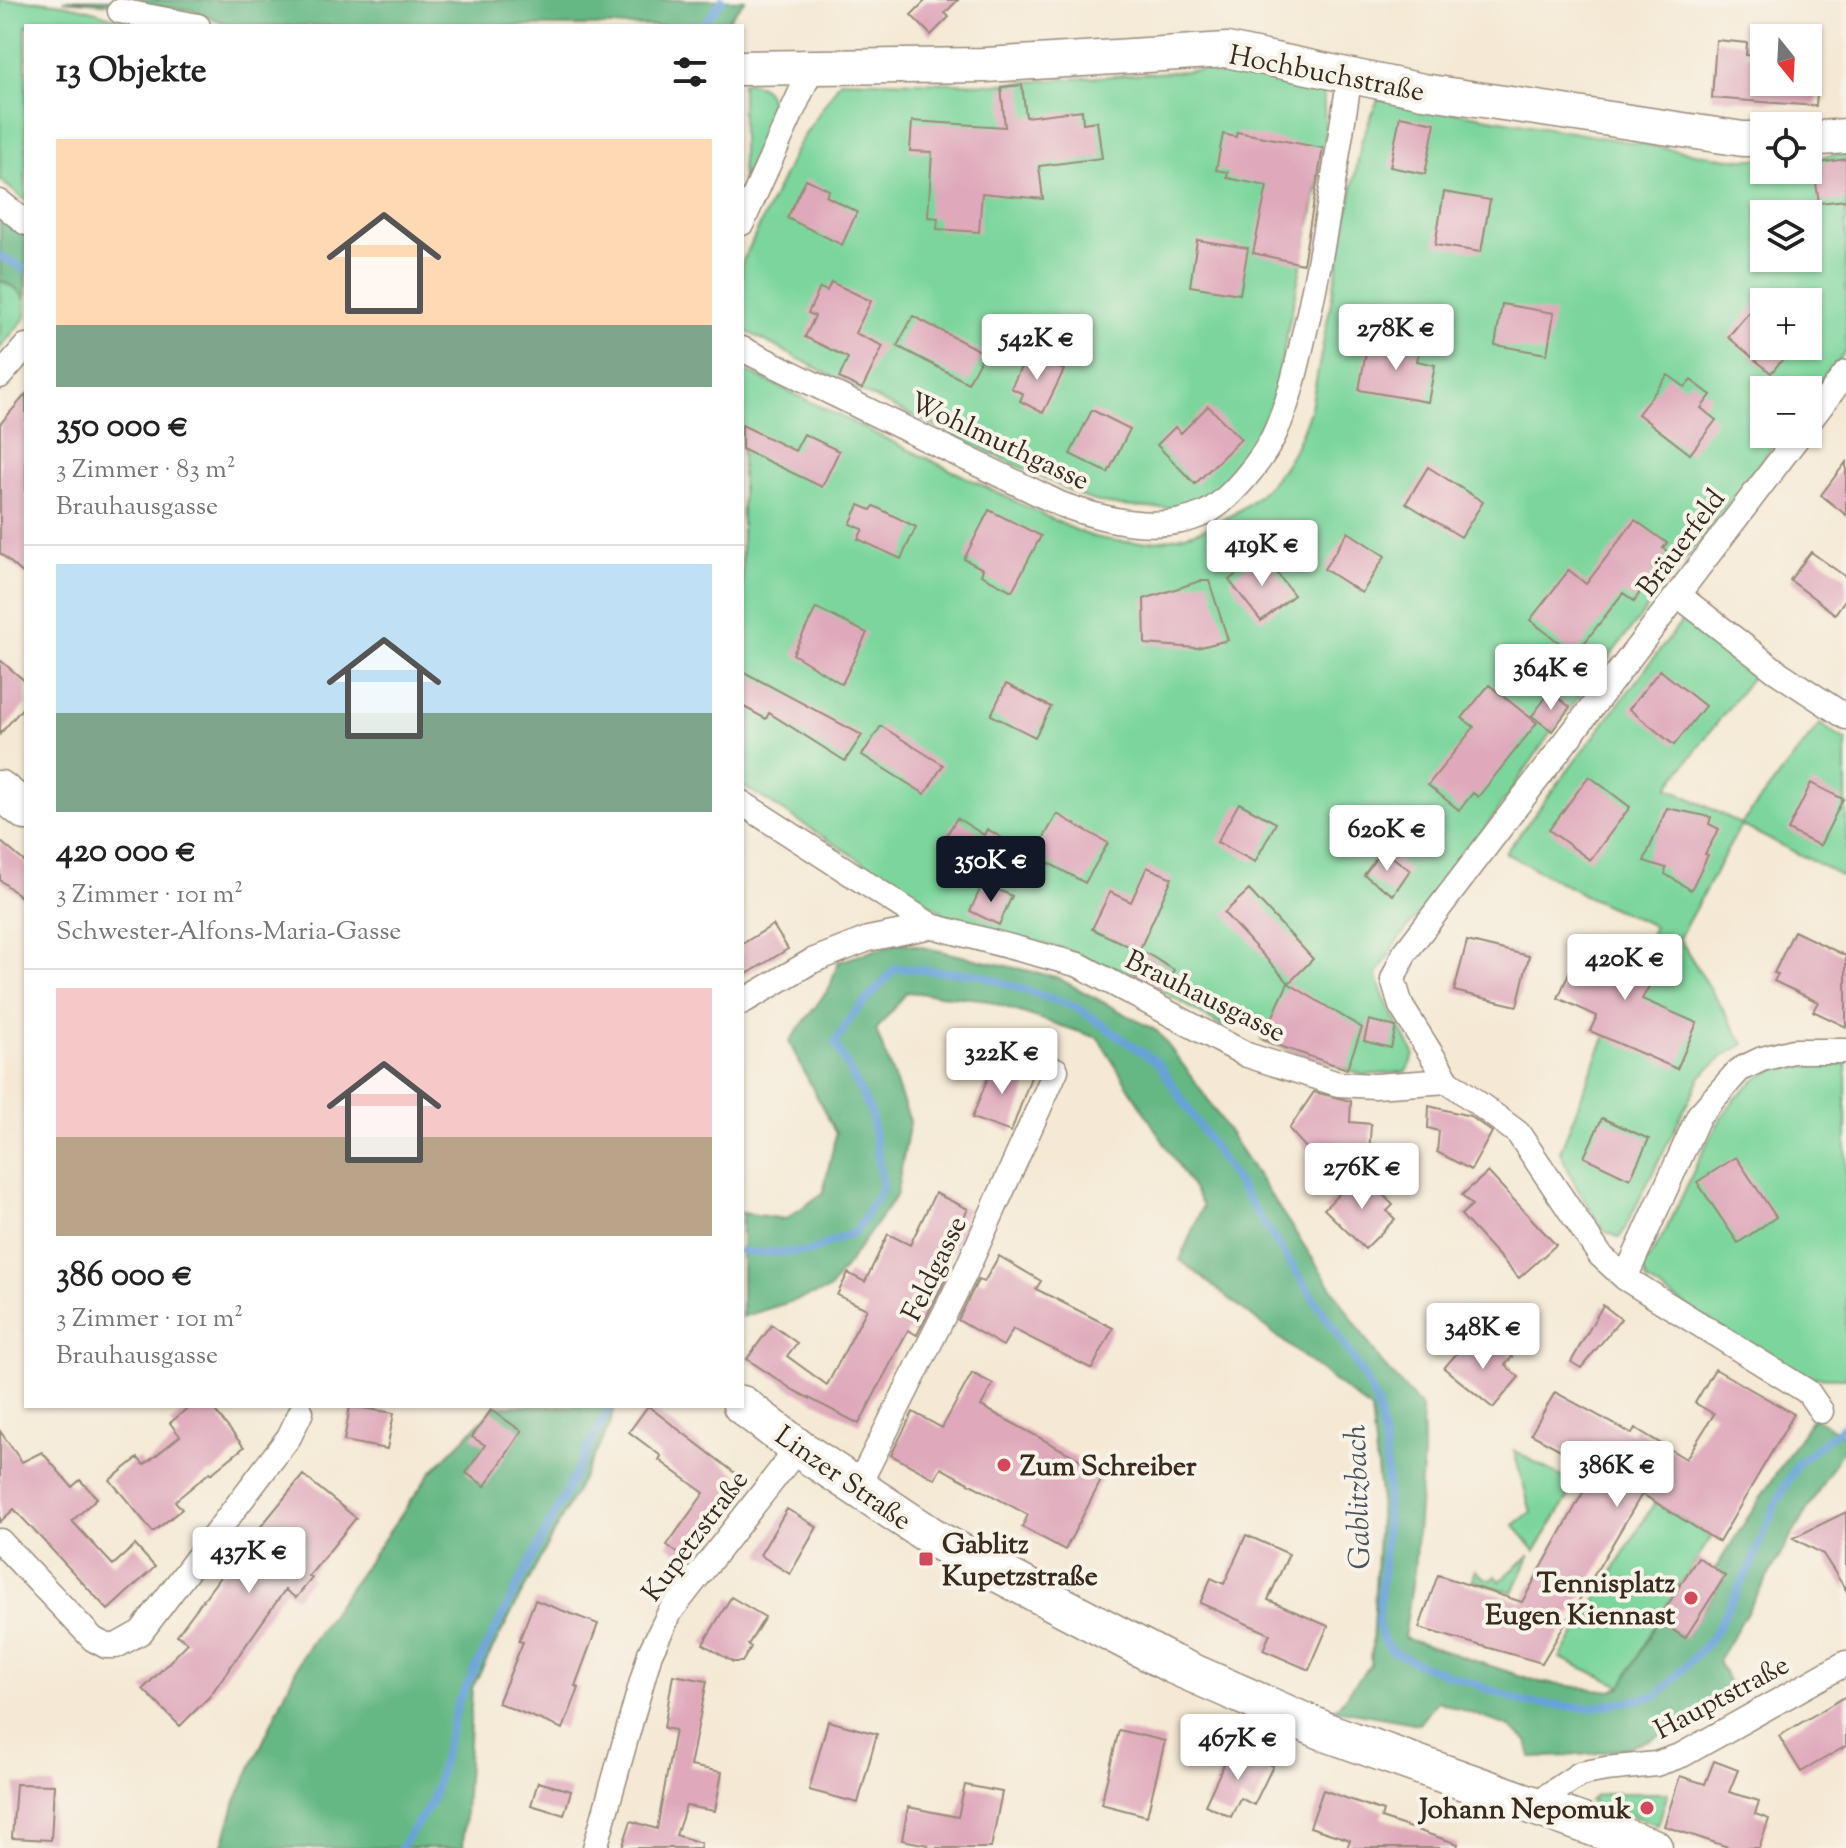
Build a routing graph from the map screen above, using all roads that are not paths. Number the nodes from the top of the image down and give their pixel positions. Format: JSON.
{"nodes":[{"id":1,"x":120,"y":11,"type":"dead end"},
{"id":2,"x":188,"y":24,"type":"edge"},
{"id":3,"x":813,"y":65,"type":"junction"},
{"id":4,"x":744,"y":68,"type":"edge"},
{"id":5,"x":1350,"y":75,"type":"junction"},
{"id":6,"x":1846,"y":136,"type":"edge"},
{"id":7,"x":1822,"y":138,"type":"edge"},
{"id":8,"x":1750,"y":139,"type":"edge"},
{"id":9,"x":0,"y":202,"type":"edge"},
{"id":10,"x":744,"y":219,"type":"edge"},
{"id":11,"x":24,"y":221,"type":"edge"},
{"id":12,"x":24,"y":348,"type":"edge"},
{"id":13,"x":744,"y":351,"type":"edge"},
{"id":14,"x":1846,"y":373,"type":"edge"},
{"id":15,"x":0,"y":376,"type":"edge"},
{"id":16,"x":1822,"y":405,"type":"edge"},
{"id":17,"x":1789,"y":448,"type":"edge"},
{"id":18,"x":1678,"y":595,"type":"junction"},
{"id":19,"x":1846,"y":717,"type":"edge"},
{"id":20,"x":0,"y":790,"type":"edge"},
{"id":21,"x":744,"y":804,"type":"edge"},
{"id":22,"x":24,"y":809,"type":"edge"},
{"id":23,"x":888,"y":897,"type":"junction"},
{"id":24,"x":932,"y":926,"type":"junction"},
{"id":25,"x":868,"y":939,"type":"junction"},
{"id":26,"x":744,"y":1001,"type":"edge"},
{"id":27,"x":1846,"y":1051,"type":"edge"},
{"id":28,"x":1056,"y":1070,"type":"dead end"},
{"id":29,"x":1448,"y":1081,"type":"junction"},
{"id":30,"x":1625,"y":1278,"type":"junction"},
{"id":31,"x":744,"y":1407,"type":"edge"},
{"id":32,"x":1821,"y":1411,"type":"dead end"},
{"id":33,"x":301,"y":1412,"type":"dead end"},
{"id":34,"x":798,"y":1448,"type":"junction"},
{"id":35,"x":857,"y":1488,"type":"junction"},
{"id":36,"x":0,"y":1541,"type":"edge"},
{"id":37,"x":1846,"y":1663,"type":"edge"},
{"id":38,"x":1532,"y":1806,"type":"junction"},
{"id":39,"x":595,"y":1848,"type":"edge"},
{"id":40,"x":1653,"y":1848,"type":"edge"}],
"edges":[{"from":1,"to":2,"type":"street"},
{"from":3,"to":4,"type":"street","name":"Hochbuchstraße"},
{"from":3,"to":5,"type":"street","name":"Hochbuchstraße"},
{"from":3,"to":10,"type":"street"},
{"from":5,"to":8,"type":"street","name":"Hochbuchstraße"},
{"from":5,"to":13,"type":"street","name":"Wohlmuthgasse"},
{"from":6,"to":7,"type":"street"},
{"from":9,"to":11,"type":"street"},
{"from":12,"to":15,"type":"street"},
{"from":14,"to":16,"type":"street"},
{"from":17,"to":18,"type":"street","name":"Bräuerfeld"},
{"from":18,"to":19,"type":"street"},
{"from":18,"to":29,"type":"street","name":"Bräuerfeld"},
{"from":20,"to":22,"type":"main road"},
{"from":21,"to":23,"type":"street"},
{"from":23,"to":24,"type":"street"},
{"from":23,"to":25,"type":"street"},
{"from":24,"to":25,"type":"street","name":"Brauhausgasse"},
{"from":24,"to":29,"type":"street","name":"Brauhausgasse"},
{"from":25,"to":26,"type":"street","name":"Brauhausgasse"},
{"from":27,"to":30,"type":"street"},
{"from":28,"to":35,"type":"street","name":"Feldgasse"},
{"from":29,"to":30,"type":"street"},
{"from":30,"to":32,"type":"street"},
{"from":31,"to":34,"type":"main road","name":"Linzer Straße"},
{"from":33,"to":36,"type":"street"},
{"from":34,"to":35,"type":"main road","name":"Linzer Straße"},
{"from":34,"to":39,"type":"street","name":"Kupetzstraße"},
{"from":35,"to":38,"type":"main road","name":"Linzer Straße"},
{"from":37,"to":38,"type":"street","name":"Hauptstraße"},
{"from":38,"to":40,"type":"main road","name":"Linzer Straße"}]}
